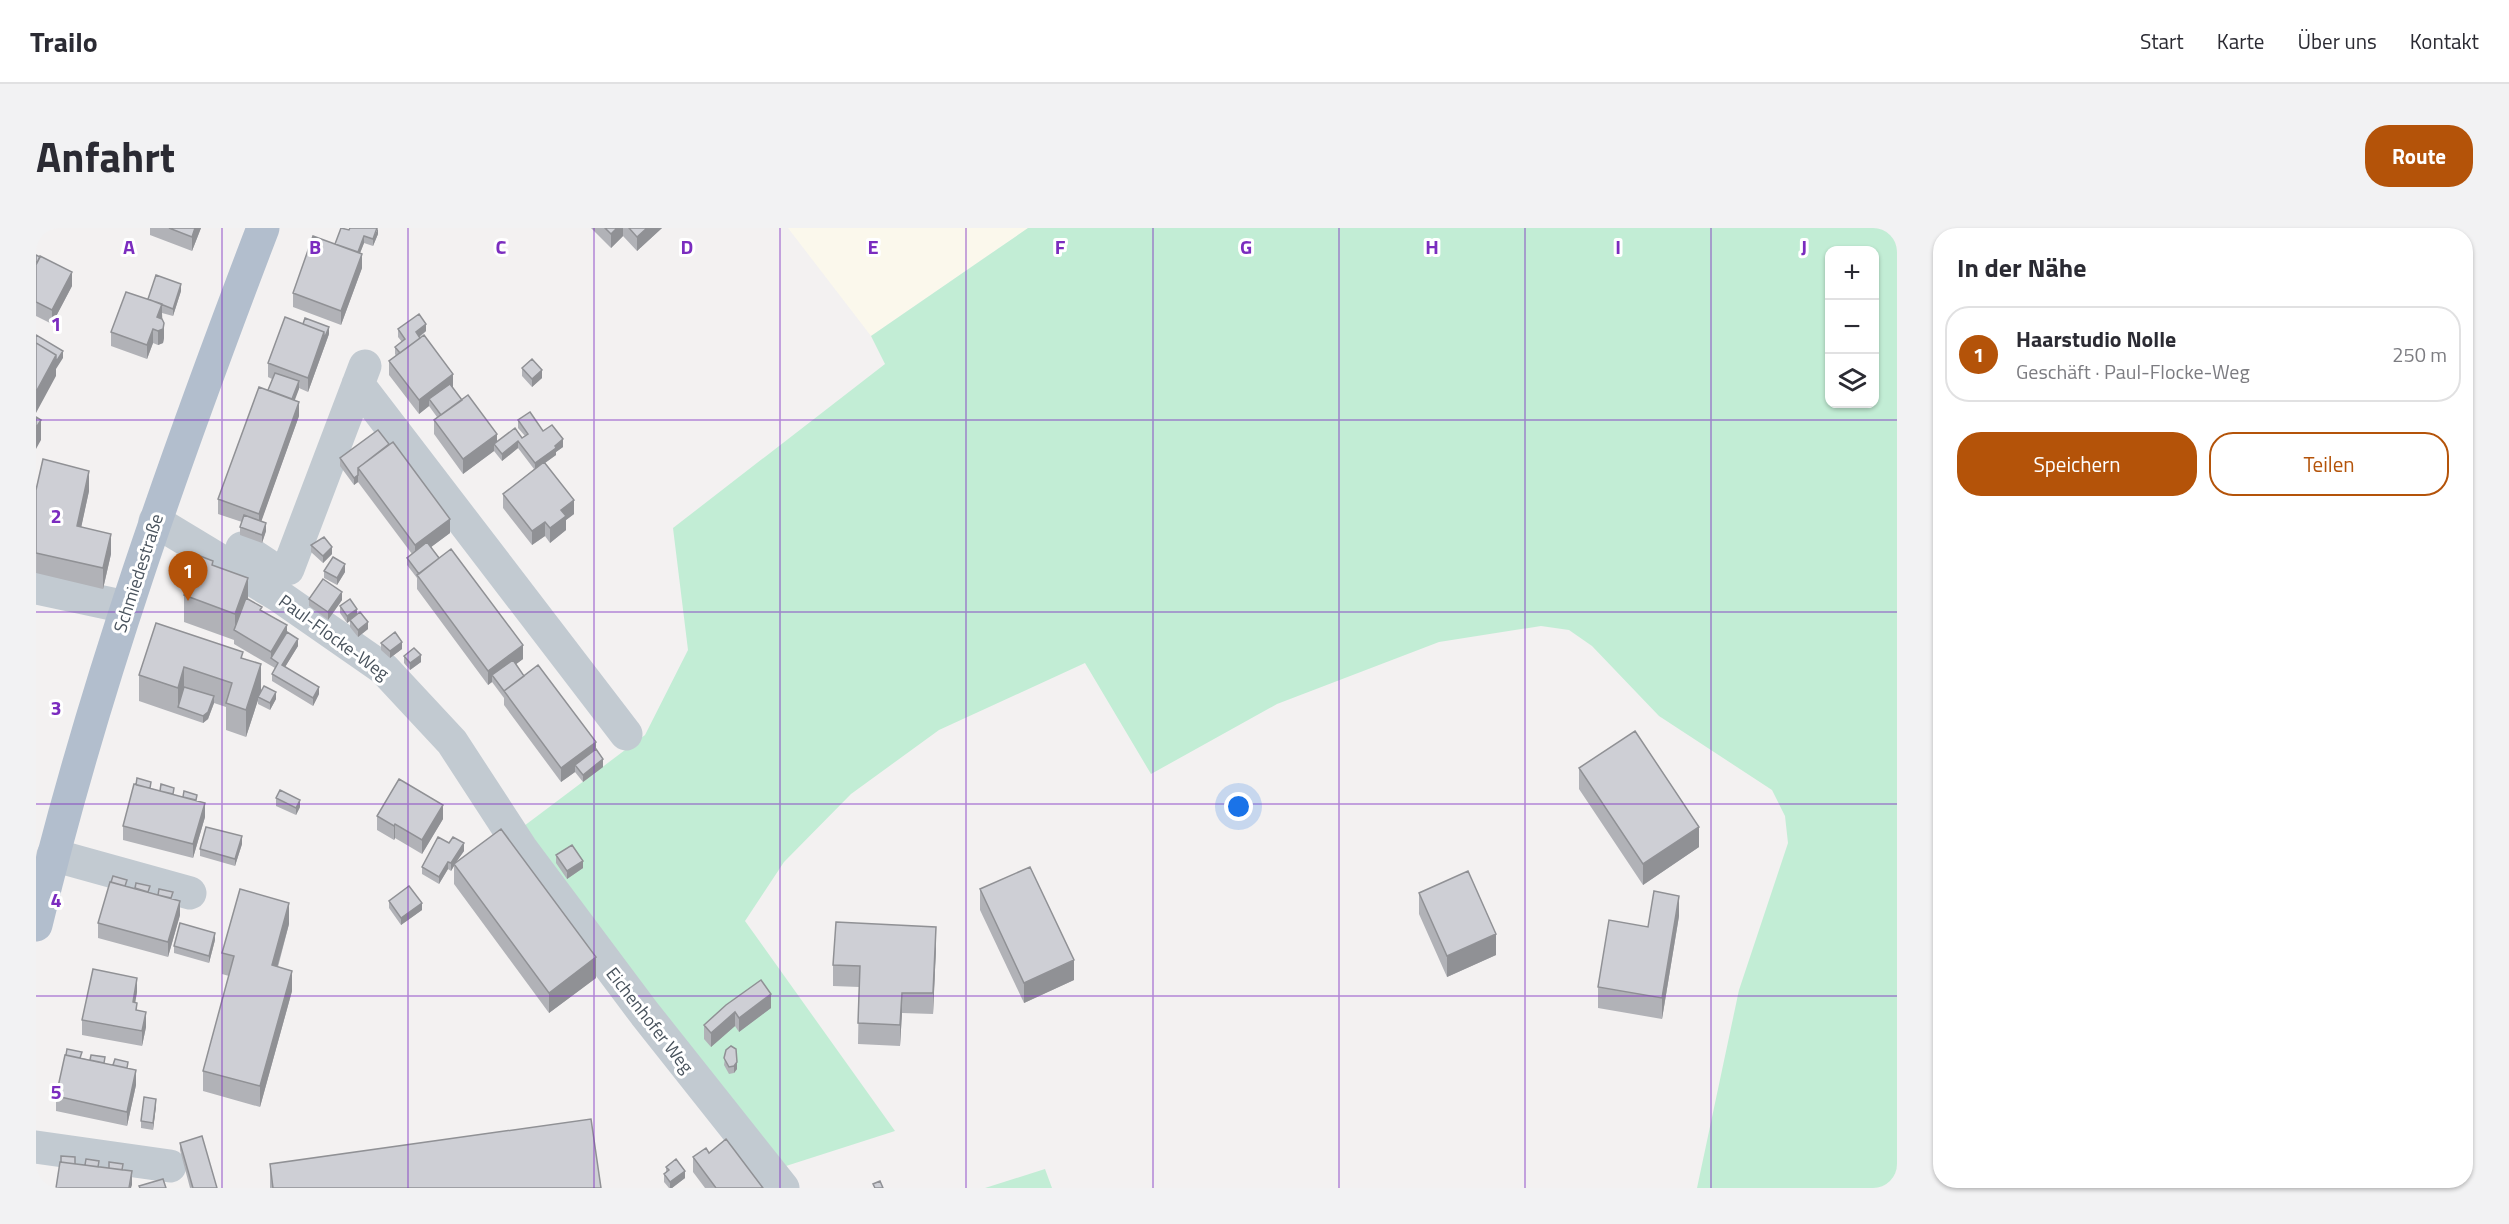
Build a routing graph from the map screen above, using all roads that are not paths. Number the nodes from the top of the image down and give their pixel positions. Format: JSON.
{"nodes":[{"id":1,"x":263,"y":228,"type":"edge"},
{"id":2,"x":158,"y":514,"type":"junction"},
{"id":3,"x":36,"y":588,"type":"edge"},
{"id":4,"x":126,"y":607,"type":"junction"},
{"id":5,"x":626,"y":734,"type":"dead end"},
{"id":6,"x":521,"y":848,"type":"joint"},
{"id":7,"x":53,"y":855,"type":"junction"},
{"id":8,"x":189,"y":893,"type":"dead end"},
{"id":9,"x":36,"y":925,"type":"edge"},
{"id":10,"x":36,"y":1147,"type":"edge"},
{"id":11,"x":170,"y":1166,"type":"edge"},
{"id":12,"x":783,"y":1188,"type":"edge"}],
"edges":[{"from":1,"to":2,"type":"main road","name":"Schmiedestraße"},
{"from":2,"to":4,"type":"main road","name":"Schmiedestraße"},
{"from":2,"to":5,"type":"street"},
{"from":2,"to":6,"type":"street","name":"Paul-Flocke-Weg"},
{"from":3,"to":4,"type":"street"},
{"from":4,"to":7,"type":"main road","name":"Schmiedestraße"},
{"from":6,"to":12,"type":"street","name":"Eichenhofer Weg"},
{"from":7,"to":8,"type":"street"},
{"from":7,"to":9,"type":"main road","name":"Schmiedestraße"},
{"from":10,"to":11,"type":"street"}]}
